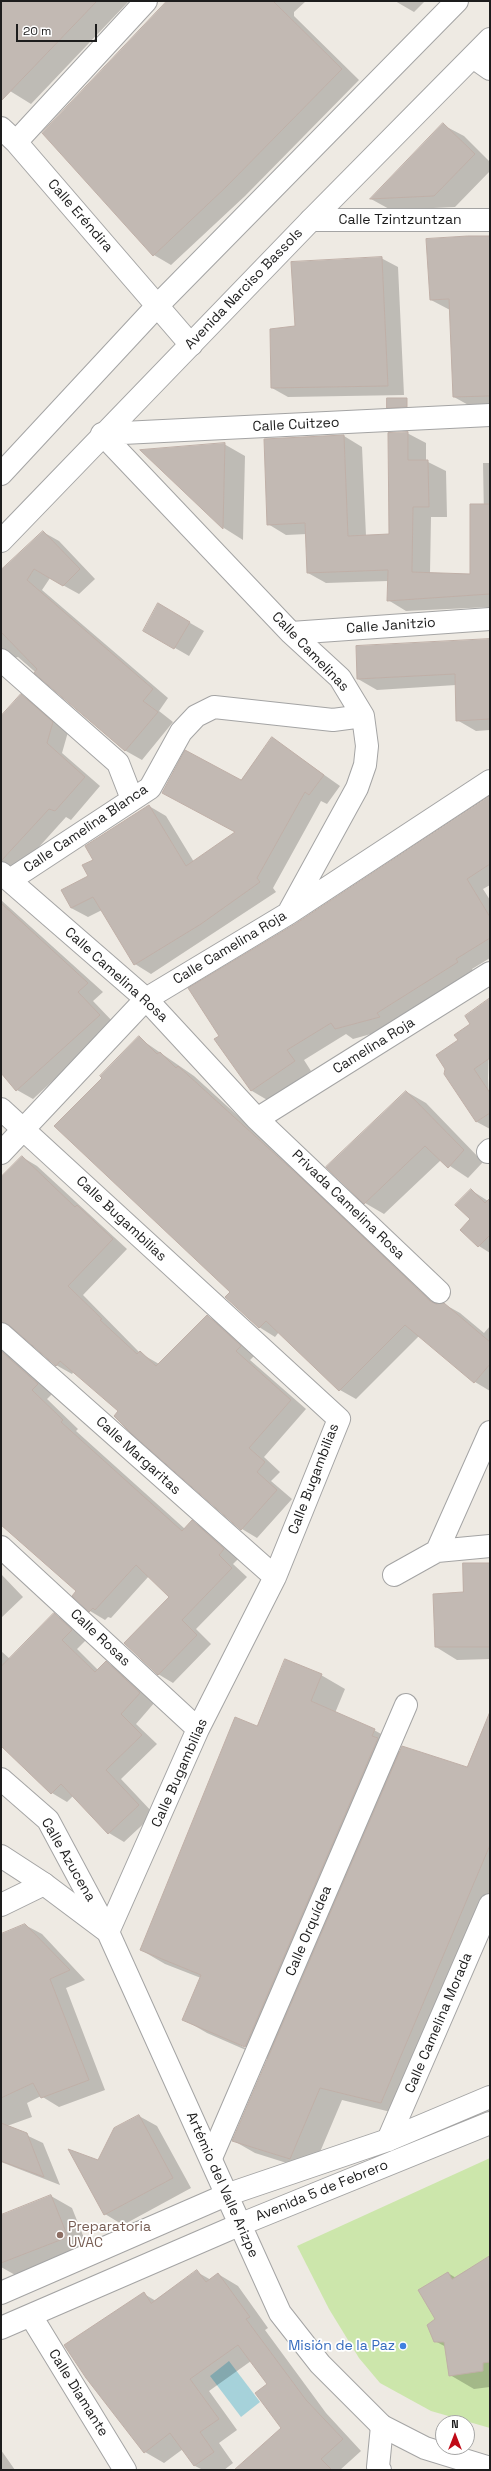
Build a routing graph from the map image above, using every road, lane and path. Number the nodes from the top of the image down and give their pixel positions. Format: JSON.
{"nodes":[{"id":1,"x":146,"y":1,"type":"edge"},
{"id":2,"x":457,"y":1,"type":"edge"},
{"id":3,"x":490,"y":39,"type":"edge"},
{"id":4,"x":482,"y":63,"type":"edge"},
{"id":5,"x":8,"y":135,"type":"edge"},
{"id":6,"x":311,"y":220,"type":"junction"},
{"id":7,"x":490,"y":220,"type":"edge"},
{"id":8,"x":158,"y":305,"type":"junction"},
{"id":9,"x":191,"y":345,"type":"junction"},
{"id":10,"x":490,"y":415,"type":"edge"},
{"id":11,"x":102,"y":434,"type":"junction"},
{"id":12,"x":1,"y":474,"type":"edge"},
{"id":13,"x":1,"y":541,"type":"edge"},
{"id":14,"x":490,"y":619,"type":"edge"},
{"id":15,"x":291,"y":633,"type":"junction"},
{"id":16,"x":1,"y":660,"type":"edge"},
{"id":17,"x":363,"y":716,"type":"junction"},
{"id":18,"x":490,"y":781,"type":"edge"},
{"id":19,"x":132,"y":799,"type":"junction"},
{"id":20,"x":6,"y":876,"type":"edge"},
{"id":21,"x":289,"y":913,"type":"junction"},
{"id":22,"x":490,"y":973,"type":"edge"},
{"id":23,"x":146,"y":998,"type":"junction"},
{"id":24,"x":1,"y":1109,"type":"edge"},
{"id":25,"x":257,"y":1119,"type":"junction"},
{"id":26,"x":23,"y":1129,"type":"junction"},
{"id":27,"x":1,"y":1152,"type":"edge"},
{"id":28,"x":439,"y":1292,"type":"dead end"},
{"id":29,"x":1,"y":1334,"type":"edge"},
{"id":30,"x":490,"y":1432,"type":"edge"},
{"id":31,"x":490,"y":1546,"type":"edge"},
{"id":32,"x":1,"y":1547,"type":"edge"},
{"id":33,"x":437,"y":1551,"type":"junction"},
{"id":34,"x":394,"y":1575,"type":"dead end"},
{"id":35,"x":275,"y":1577,"type":"junction"},
{"id":36,"x":406,"y":1705,"type":"dead end"},
{"id":37,"x":198,"y":1729,"type":"junction"},
{"id":38,"x":1,"y":1779,"type":"edge"},
{"id":39,"x":1,"y":1856,"type":"edge"},
{"id":40,"x":44,"y":1884,"type":"junction"},
{"id":41,"x":1,"y":1905,"type":"edge"},
{"id":42,"x":490,"y":1905,"type":"edge"},
{"id":43,"x":108,"y":1932,"type":"junction"},
{"id":44,"x":490,"y":2097,"type":"edge"},
{"id":45,"x":490,"y":2123,"type":"edge"},
{"id":46,"x":388,"y":2140,"type":"junction"},
{"id":47,"x":211,"y":2158,"type":"junction"},
{"id":48,"x":226,"y":2195,"type":"junction"},
{"id":49,"x":239,"y":2225,"type":"junction"},
{"id":50,"x":1,"y":2293,"type":"edge"},
{"id":51,"x":30,"y":2316,"type":"junction"},
{"id":52,"x":1,"y":2328,"type":"edge"},
{"id":53,"x":382,"y":2426,"type":"junction"},
{"id":54,"x":490,"y":2468,"type":"edge"},
{"id":55,"x":378,"y":2469,"type":"edge"},
{"id":56,"x":125,"y":2470,"type":"edge"}],
"edges":[{"from":1,"to":5,"type":"street"},
{"from":2,"to":8,"type":"street"},
{"from":3,"to":4,"type":"street","name":"Avenida Narciso Bassols"},
{"from":4,"to":6,"type":"street","name":"Avenida Narciso Bassols"},
{"from":5,"to":8,"type":"street","name":"Calle Eréndira"},
{"from":6,"to":7,"type":"street","name":"Calle Tzintzuntzan"},
{"from":6,"to":9,"type":"street","name":"Avenida Narciso Bassols"},
{"from":8,"to":9,"type":"street","name":"Calle Eréndira"},
{"from":8,"to":12,"type":"street"},
{"from":9,"to":11,"type":"street","name":"Avenida Narciso Bassols"},
{"from":10,"to":11,"type":"street","name":"Calle Cuitzeo"},
{"from":11,"to":13,"type":"street","name":"Avenida Narciso Bassols"},
{"from":11,"to":15,"type":"street","name":"Calle Camelinas"},
{"from":14,"to":15,"type":"street","name":"Calle Janitzio"},
{"from":15,"to":17,"type":"street","name":"Calle Camelinas"},
{"from":16,"to":19,"type":"street"},
{"from":17,"to":19,"type":"street","name":"Calle Camelina Blanca"},
{"from":17,"to":21,"type":"street","name":"Calle Camelinas"},
{"from":18,"to":21,"type":"street","name":"Calle Camelina Roja"},
{"from":19,"to":20,"type":"street","name":"Calle Camelina Blanca"},
{"from":20,"to":23,"type":"street","name":"Calle Camelina Rosa"},
{"from":21,"to":23,"type":"street","name":"Calle Camelina Roja"},
{"from":22,"to":25,"type":"street","name":"Camelina Roja"},
{"from":23,"to":25,"type":"street","name":"Calle Camelina Rosa"},
{"from":23,"to":26,"type":"street","name":"Calle Camelina Roja"},
{"from":24,"to":26,"type":"street","name":"Calle Bugambilias"},
{"from":25,"to":28,"type":"street","name":"Privada Camelina Rosa"},
{"from":26,"to":27,"type":"street","name":"Calle Camelina Roja"},
{"from":26,"to":35,"type":"street","name":"Calle Bugambilias"},
{"from":29,"to":35,"type":"street","name":"Calle Margaritas"},
{"from":30,"to":33,"type":"street"},
{"from":31,"to":33,"type":"street"},
{"from":32,"to":37,"type":"street","name":"Calle Rosas"},
{"from":33,"to":34,"type":"street"},
{"from":35,"to":37,"type":"street","name":"Calle Bugambilias"},
{"from":36,"to":47,"type":"street","name":"Calle Orquídea"},
{"from":37,"to":43,"type":"street","name":"Calle Bugambilias"},
{"from":38,"to":43,"type":"street","name":"Calle Azucena"},
{"from":39,"to":40,"type":"street","name":"Artémio del Valle Arizpe"},
{"from":40,"to":41,"type":"street"},
{"from":40,"to":43,"type":"street","name":"Artémio del Valle Arizpe"},
{"from":42,"to":46,"type":"street","name":"Calle Camelina Morada"},
{"from":43,"to":47,"type":"street","name":"Artémio del Valle Arizpe"},
{"from":44,"to":46,"type":"street","name":"Avenida 5 de Febrero"},
{"from":45,"to":49,"type":"street","name":"Avenida 5 de Febrero"},
{"from":46,"to":48,"type":"street","name":"Avenida 5 de Febrero"},
{"from":47,"to":48,"type":"street","name":"Artémio del Valle Arizpe"},
{"from":48,"to":49,"type":"street","name":"Artémio del Valle Arizpe"},
{"from":48,"to":50,"type":"street","name":"Avenida 5 de Febrero"},
{"from":49,"to":51,"type":"street","name":"Avenida 5 de Febrero"},
{"from":49,"to":53,"type":"street","name":"Artémio del Valle Arizpe"},
{"from":51,"to":52,"type":"street","name":"Avenida 5 de Febrero"},
{"from":51,"to":56,"type":"street","name":"Calle Diamante"},
{"from":53,"to":54,"type":"street","name":"Artémio del Valle Arizpe"},
{"from":53,"to":55,"type":"street"}]}
